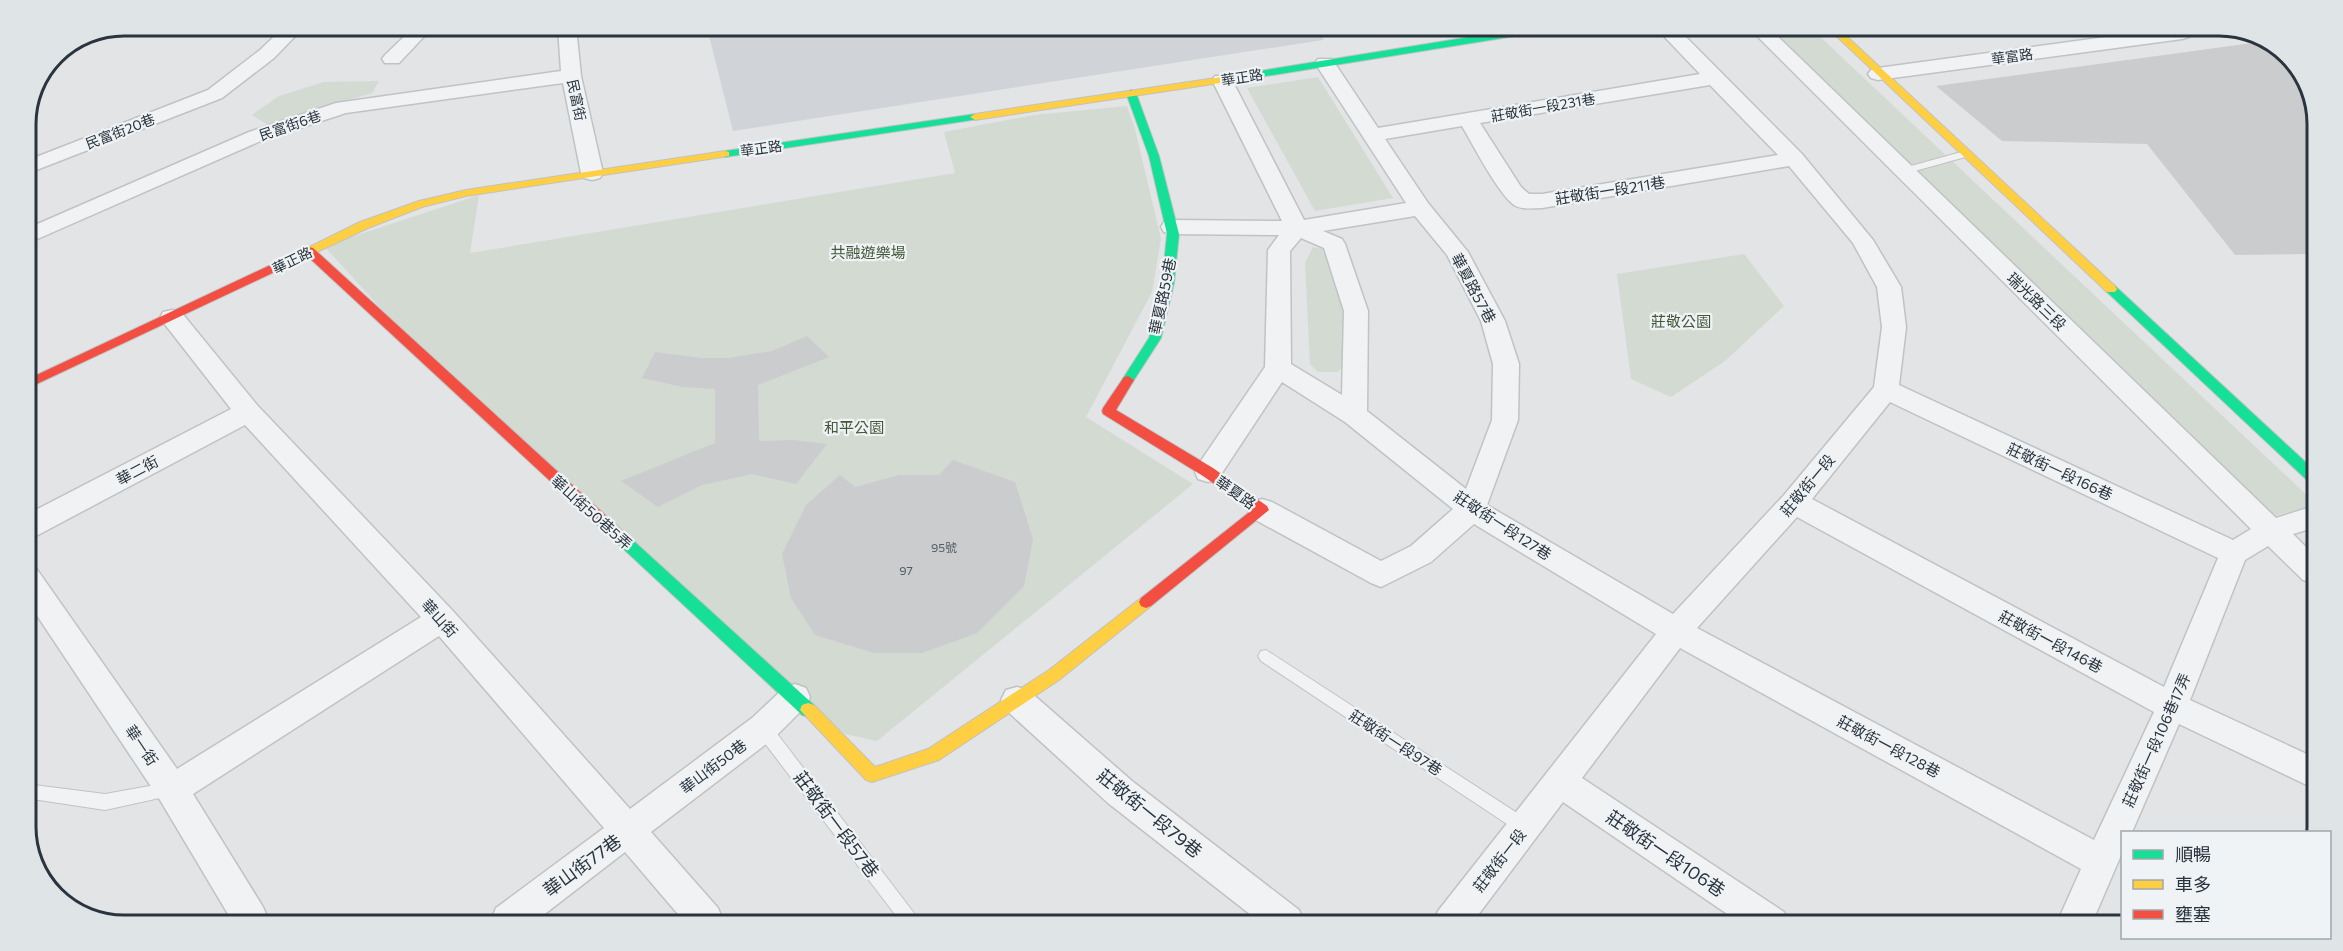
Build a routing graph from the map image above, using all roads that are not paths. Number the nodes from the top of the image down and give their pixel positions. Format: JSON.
{"nodes":[{"id":1,"x":286,"y":36,"type":"edge"},
{"id":2,"x":415,"y":36,"type":"edge"},
{"id":3,"x":568,"y":36,"type":"edge"},
{"id":4,"x":1495,"y":36,"type":"edge"},
{"id":5,"x":1674,"y":36,"type":"edge"},
{"id":6,"x":1766,"y":36,"type":"edge"},
{"id":7,"x":1840,"y":36,"type":"edge"},
{"id":8,"x":2160,"y":36,"type":"edge"},
{"id":9,"x":392,"y":59,"type":"dead end"},
{"id":10,"x":1325,"y":63,"type":"junction"},
{"id":11,"x":1878,"y":74,"type":"junction"},
{"id":12,"x":571,"y":76,"type":"junction"},
{"id":13,"x":1714,"y":78,"type":"junction"},
{"id":14,"x":1222,"y":80,"type":"junction"},
{"id":15,"x":1131,"y":93,"type":"junction"},
{"id":16,"x":1468,"y":120,"type":"junction"},
{"id":17,"x":1371,"y":135,"type":"junction"},
{"id":18,"x":1965,"y":154,"type":"junction"},
{"id":19,"x":1794,"y":159,"type":"junction"},
{"id":20,"x":36,"y":164,"type":"edge"},
{"id":21,"x":1904,"y":171,"type":"junction"},
{"id":22,"x":592,"y":172,"type":"junction"},
{"id":23,"x":1420,"y":208,"type":"junction"},
{"id":24,"x":1172,"y":227,"type":"junction"},
{"id":25,"x":1296,"y":228,"type":"junction"},
{"id":26,"x":36,"y":233,"type":"edge"},
{"id":27,"x":309,"y":251,"type":"junction"},
{"id":28,"x":172,"y":318,"type":"junction"},
{"id":29,"x":1278,"y":368,"type":"junction"},
{"id":30,"x":36,"y":380,"type":"edge"},
{"id":31,"x":1886,"y":389,"type":"junction"},
{"id":32,"x":248,"y":412,"type":"junction"},
{"id":33,"x":1354,"y":415,"type":"junction"},
{"id":34,"x":1208,"y":472,"type":"junction"},
{"id":35,"x":2307,"y":472,"type":"edge"},
{"id":36,"x":1794,"y":502,"type":"junction"},
{"id":37,"x":1472,"y":509,"type":"junction"},
{"id":38,"x":1262,"y":510,"type":"junction"},
{"id":39,"x":2307,"y":519,"type":"edge"},
{"id":40,"x":36,"y":523,"type":"edge"},
{"id":41,"x":2272,"y":530,"type":"junction"},
{"id":42,"x":2234,"y":553,"type":"junction"},
{"id":43,"x":2307,"y":566,"type":"edge"},
{"id":44,"x":36,"y":591,"type":"edge"},
{"id":45,"x":442,"y":619,"type":"junction"},
{"id":46,"x":1676,"y":631,"type":"junction"},
{"id":47,"x":1266,"y":656,"type":"dead end"},
{"id":48,"x":795,"y":697,"type":"junction"},
{"id":49,"x":1017,"y":700,"type":"junction"},
{"id":50,"x":2172,"y":706,"type":"junction"},
{"id":51,"x":763,"y":728,"type":"junction"},
{"id":52,"x":2307,"y":770,"type":"edge"},
{"id":53,"x":872,"y":775,"type":"joint"},
{"id":54,"x":1560,"y":782,"type":"junction"},
{"id":55,"x":172,"y":789,"type":"junction"},
{"id":56,"x":36,"y":792,"type":"edge"},
{"id":57,"x":1525,"y":827,"type":"junction"},
{"id":58,"x":627,"y":831,"type":"junction"},
{"id":59,"x":2102,"y":862,"type":"junction"},
{"id":60,"x":248,"y":915,"type":"edge"},
{"id":61,"x":515,"y":915,"type":"edge"},
{"id":62,"x":702,"y":915,"type":"edge"},
{"id":63,"x":906,"y":915,"type":"edge"},
{"id":64,"x":1278,"y":915,"type":"edge"},
{"id":65,"x":1456,"y":915,"type":"edge"},
{"id":66,"x":1759,"y":915,"type":"edge"},
{"id":67,"x":2078,"y":915,"type":"edge"}],
"edges":[{"from":1,"to":20,"type":"street","name":"民富街20巷"},
{"from":2,"to":9,"type":"street"},
{"from":3,"to":12,"type":"street","name":"民富街"},
{"from":4,"to":10,"type":"street","name":"華正路"},
{"from":5,"to":13,"type":"street"},
{"from":6,"to":21,"type":"street","name":"瑞光路三段"},
{"from":7,"to":11,"type":"street"},
{"from":8,"to":11,"type":"street","name":"華富路"},
{"from":10,"to":14,"type":"street","name":"華正路"},
{"from":10,"to":17,"type":"street","name":"華夏路57巷"},
{"from":11,"to":18,"type":"street"},
{"from":12,"to":22,"type":"street","name":"民富街"},
{"from":12,"to":26,"type":"street","name":"民富街6巷"},
{"from":13,"to":16,"type":"street","name":"莊敬街一段231巷"},
{"from":13,"to":19,"type":"street"},
{"from":14,"to":15,"type":"street","name":"華正路"},
{"from":14,"to":25,"type":"street"},
{"from":15,"to":22,"type":"street","name":"華正路"},
{"from":15,"to":24,"type":"street","name":"華夏路59巷"},
{"from":16,"to":17,"type":"street","name":"莊敬街一段231巷"},
{"from":16,"to":19,"type":"street","name":"莊敬街一段211巷"},
{"from":17,"to":23,"type":"street","name":"華夏路57巷"},
{"from":18,"to":21,"type":"lane"},
{"from":18,"to":35,"type":"street"},
{"from":19,"to":31,"type":"street"},
{"from":21,"to":41,"type":"street","name":"瑞光路三段"},
{"from":22,"to":27,"type":"street","name":"華正路"},
{"from":23,"to":25,"type":"street"},
{"from":23,"to":37,"type":"street","name":"華夏路57巷"},
{"from":24,"to":25,"type":"street"},
{"from":24,"to":34,"type":"street","name":"華夏路59巷"},
{"from":25,"to":29,"type":"street"},
{"from":25,"to":33,"type":"street"},
{"from":27,"to":28,"type":"street","name":"華正路"},
{"from":27,"to":48,"type":"street","name":"華山街50巷5弄"},
{"from":28,"to":30,"type":"street","name":"華正路"},
{"from":28,"to":32,"type":"street","name":"華山街"},
{"from":29,"to":33,"type":"street","name":"莊敬街一段127巷"},
{"from":29,"to":34,"type":"street","name":"華夏路"},
{"from":31,"to":36,"type":"street","name":"莊敬街一段"},
{"from":31,"to":42,"type":"street","name":"莊敬街一段166巷"},
{"from":32,"to":40,"type":"street","name":"華二街"},
{"from":32,"to":45,"type":"street","name":"華山街"},
{"from":33,"to":37,"type":"street","name":"莊敬街一段127巷"},
{"from":34,"to":38,"type":"street","name":"華夏路"},
{"from":36,"to":46,"type":"street","name":"莊敬街一段"},
{"from":36,"to":50,"type":"street","name":"莊敬街一段146巷"},
{"from":37,"to":38,"type":"street"},
{"from":37,"to":46,"type":"street","name":"莊敬街一段127巷"},
{"from":38,"to":49,"type":"street","name":"華夏路"},
{"from":39,"to":41,"type":"street"},
{"from":41,"to":42,"type":"street"},
{"from":41,"to":43,"type":"street","name":"瑞光路三段"},
{"from":42,"to":50,"type":"street","name":"莊敬街一段106巷17弄"},
{"from":44,"to":55,"type":"street","name":"華一街"},
{"from":45,"to":55,"type":"street"},
{"from":45,"to":58,"type":"street","name":"華山街"},
{"from":46,"to":54,"type":"street","name":"莊敬街一段"},
{"from":46,"to":59,"type":"street","name":"莊敬街一段128巷"},
{"from":47,"to":57,"type":"lane","name":"莊敬街一段97巷"},
{"from":48,"to":51,"type":"street","name":"華山街50巷"},
{"from":48,"to":53,"type":"street","name":"華山街50巷5弄"},
{"from":49,"to":53,"type":"street","name":"華夏路"},
{"from":49,"to":64,"type":"street","name":"莊敬街一段79巷"},
{"from":50,"to":52,"type":"street","name":"莊敬街一段146巷"},
{"from":50,"to":59,"type":"street","name":"莊敬街一段106巷17弄"},
{"from":51,"to":58,"type":"street","name":"華山街50巷"},
{"from":51,"to":63,"type":"lane","name":"莊敬街一段57巷"},
{"from":54,"to":57,"type":"street","name":"莊敬街一段"},
{"from":54,"to":66,"type":"street","name":"莊敬街一段106巷"},
{"from":55,"to":56,"type":"lane"},
{"from":55,"to":60,"type":"street","name":"華一街"},
{"from":57,"to":65,"type":"street","name":"莊敬街一段"},
{"from":58,"to":61,"type":"street","name":"華山街77巷"},
{"from":58,"to":62,"type":"street","name":"華山街"},
{"from":59,"to":67,"type":"street","name":"莊敬街一段106巷17弄"}]}
